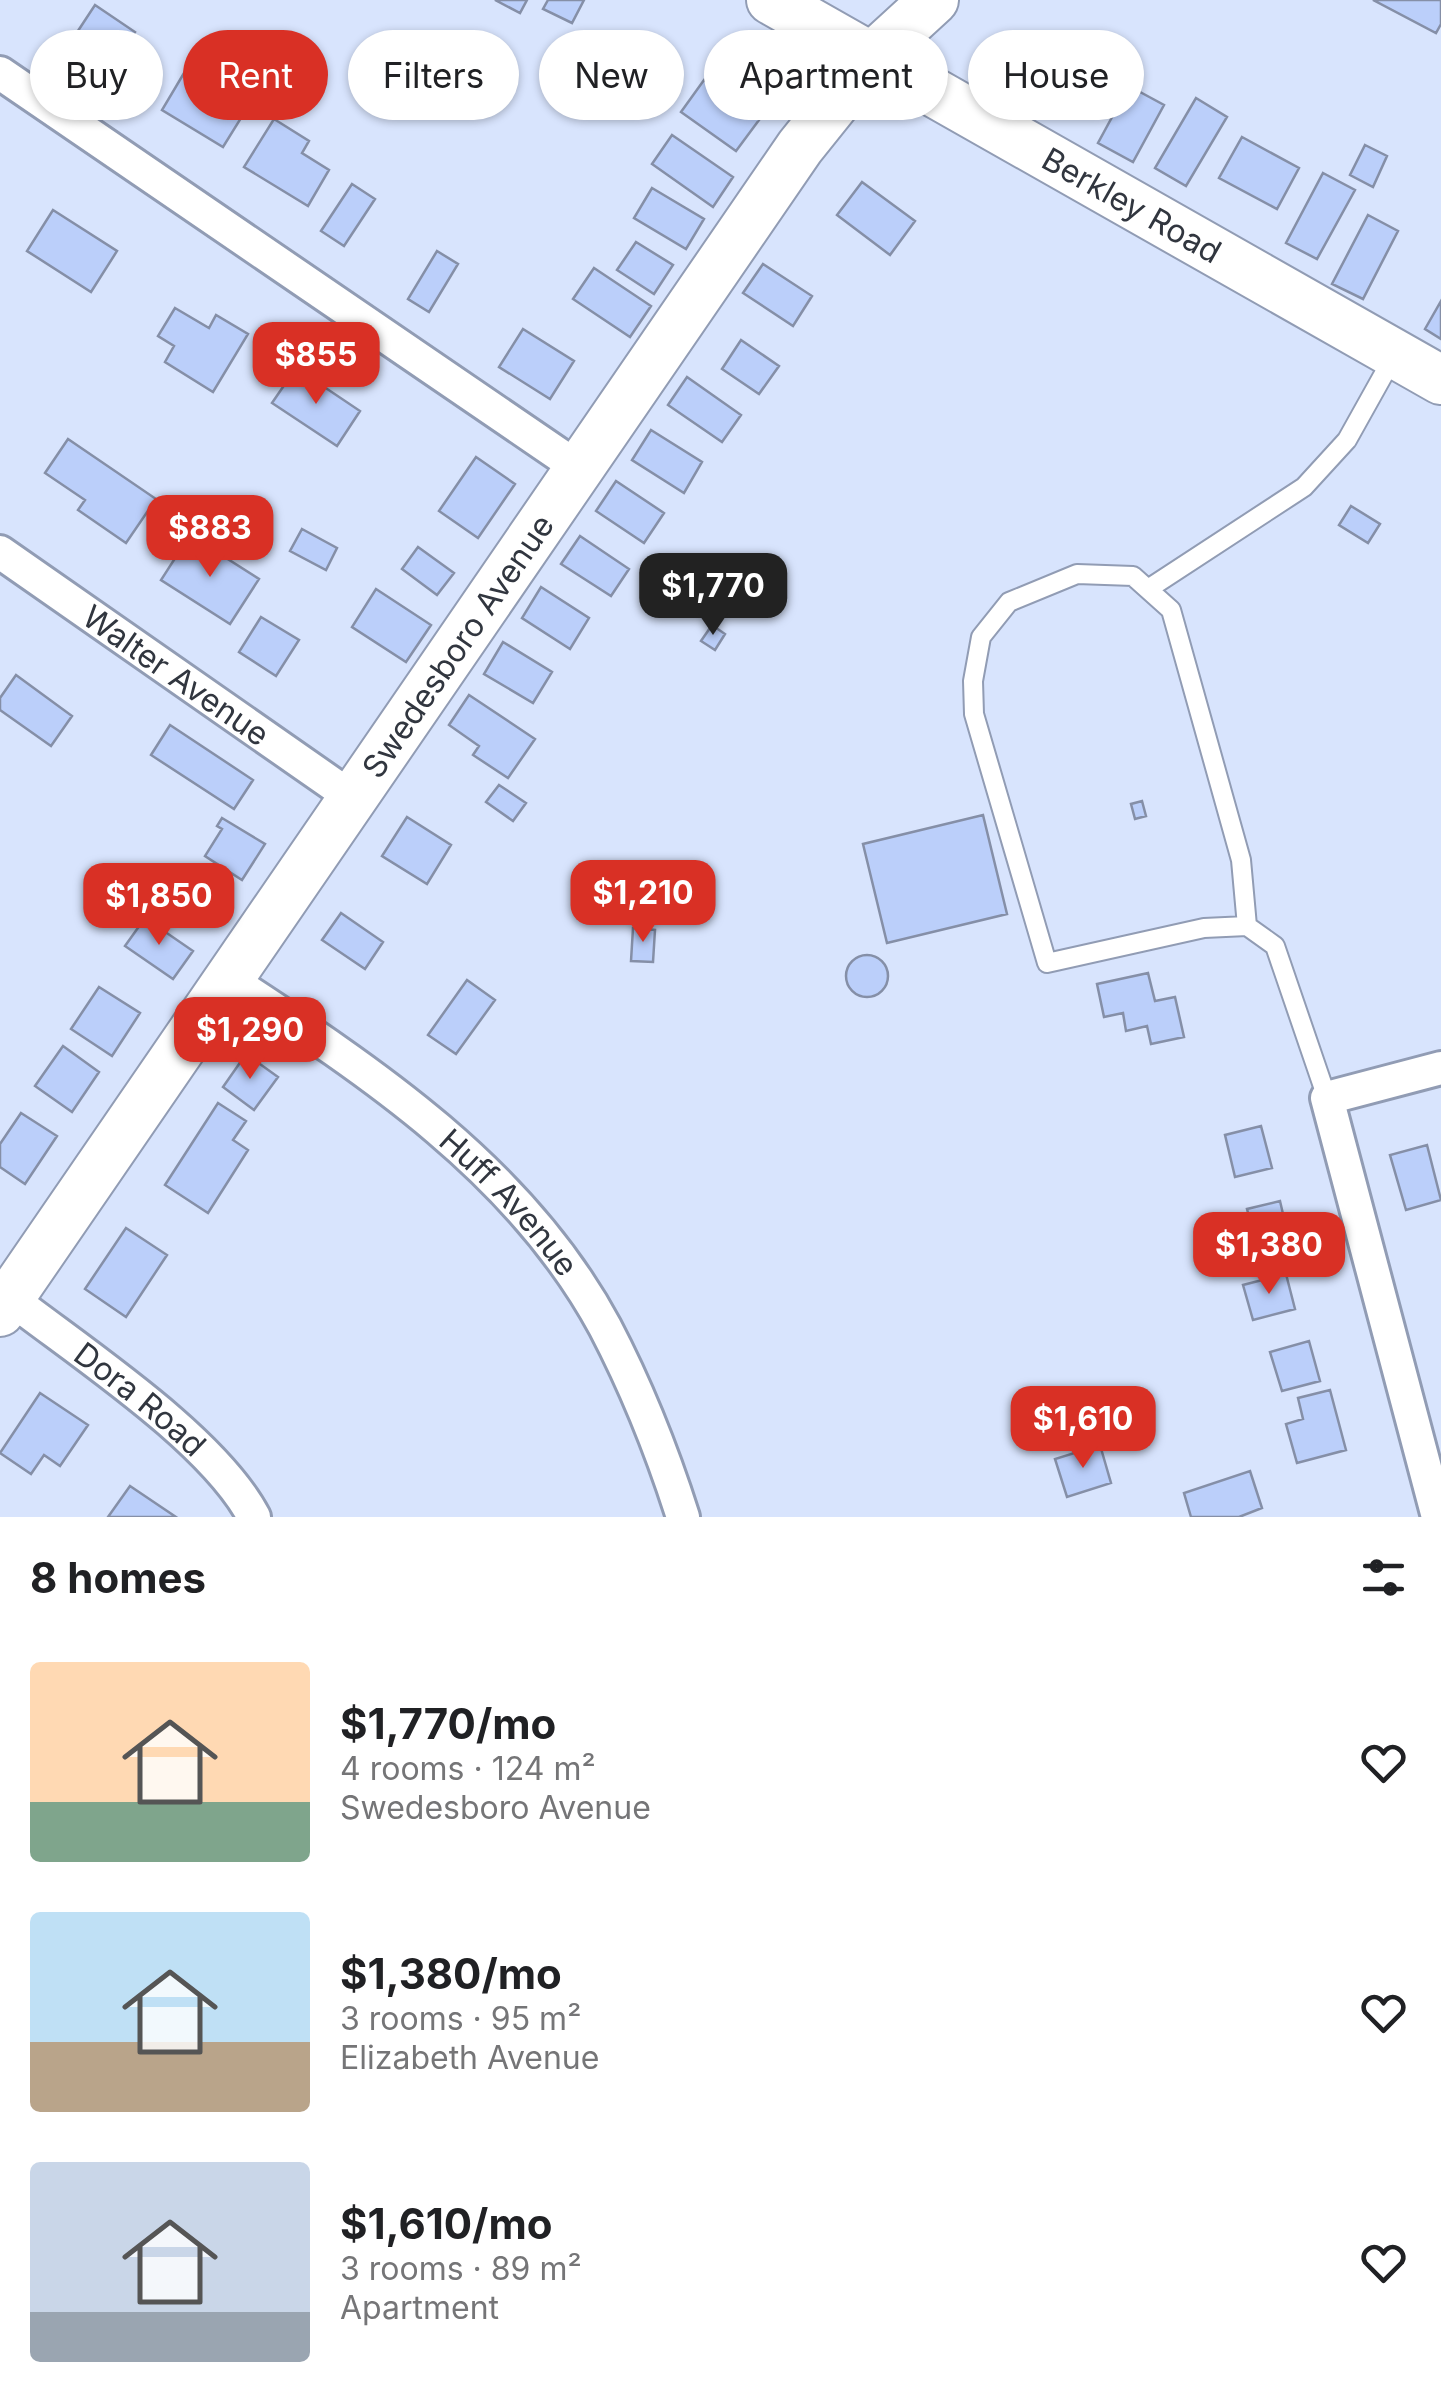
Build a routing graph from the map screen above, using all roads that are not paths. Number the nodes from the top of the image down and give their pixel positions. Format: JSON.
{"nodes":[{"id":1,"x":771,"y":0,"type":"edge"},
{"id":2,"x":934,"y":0,"type":"edge"},
{"id":3,"x":825,"y":30,"type":"edge"},
{"id":4,"x":901,"y":30,"type":"edge"},
{"id":5,"x":0,"y":73,"type":"edge"},
{"id":6,"x":948,"y":99,"type":"edge"},
{"id":7,"x":821,"y":120,"type":"edge"},
{"id":8,"x":1395,"y":354,"type":"junction"},
{"id":9,"x":1441,"y":380,"type":"edge"},
{"id":10,"x":580,"y":470,"type":"junction"},
{"id":11,"x":0,"y":552,"type":"edge"},
{"id":12,"x":1148,"y":589,"type":"junction"},
{"id":13,"x":354,"y":798,"type":"junction"},
{"id":14,"x":1247,"y":926,"type":"junction"},
{"id":15,"x":227,"y":978,"type":"junction"},
{"id":16,"x":1441,"y":1068,"type":"edge"},
{"id":17,"x":1327,"y":1098,"type":"junction"},
{"id":18,"x":5,"y":1305,"type":"edge"},
{"id":19,"x":1432,"y":1460,"type":"edge"},
{"id":20,"x":254,"y":1517,"type":"edge"},
{"id":21,"x":683,"y":1517,"type":"edge"},
{"id":22,"x":1438,"y":1517,"type":"edge"}],
"edges":[{"from":1,"to":3,"type":"street","name":"Berkley Road"},
{"from":2,"to":4,"type":"street","name":"Swedesboro Avenue"},
{"from":5,"to":10,"type":"street"},
{"from":6,"to":8,"type":"street","name":"Berkley Road"},
{"from":7,"to":10,"type":"street","name":"Swedesboro Avenue"},
{"from":8,"to":9,"type":"street","name":"Berkley Road"},
{"from":8,"to":12,"type":"lane"},
{"from":10,"to":13,"type":"street","name":"Swedesboro Avenue"},
{"from":11,"to":13,"type":"street","name":"Walter Avenue"},
{"from":12,"to":14,"type":"lane"},
{"from":12,"to":14,"type":"lane"},
{"from":13,"to":15,"type":"street","name":"Swedesboro Avenue"},
{"from":14,"to":17,"type":"lane"},
{"from":15,"to":18,"type":"street","name":"Swedesboro Avenue"},
{"from":15,"to":21,"type":"street","name":"Huff Avenue"},
{"from":16,"to":17,"type":"street"},
{"from":17,"to":19,"type":"street"},
{"from":18,"to":20,"type":"street","name":"Dora Road"},
{"from":19,"to":22,"type":"street"}]}
